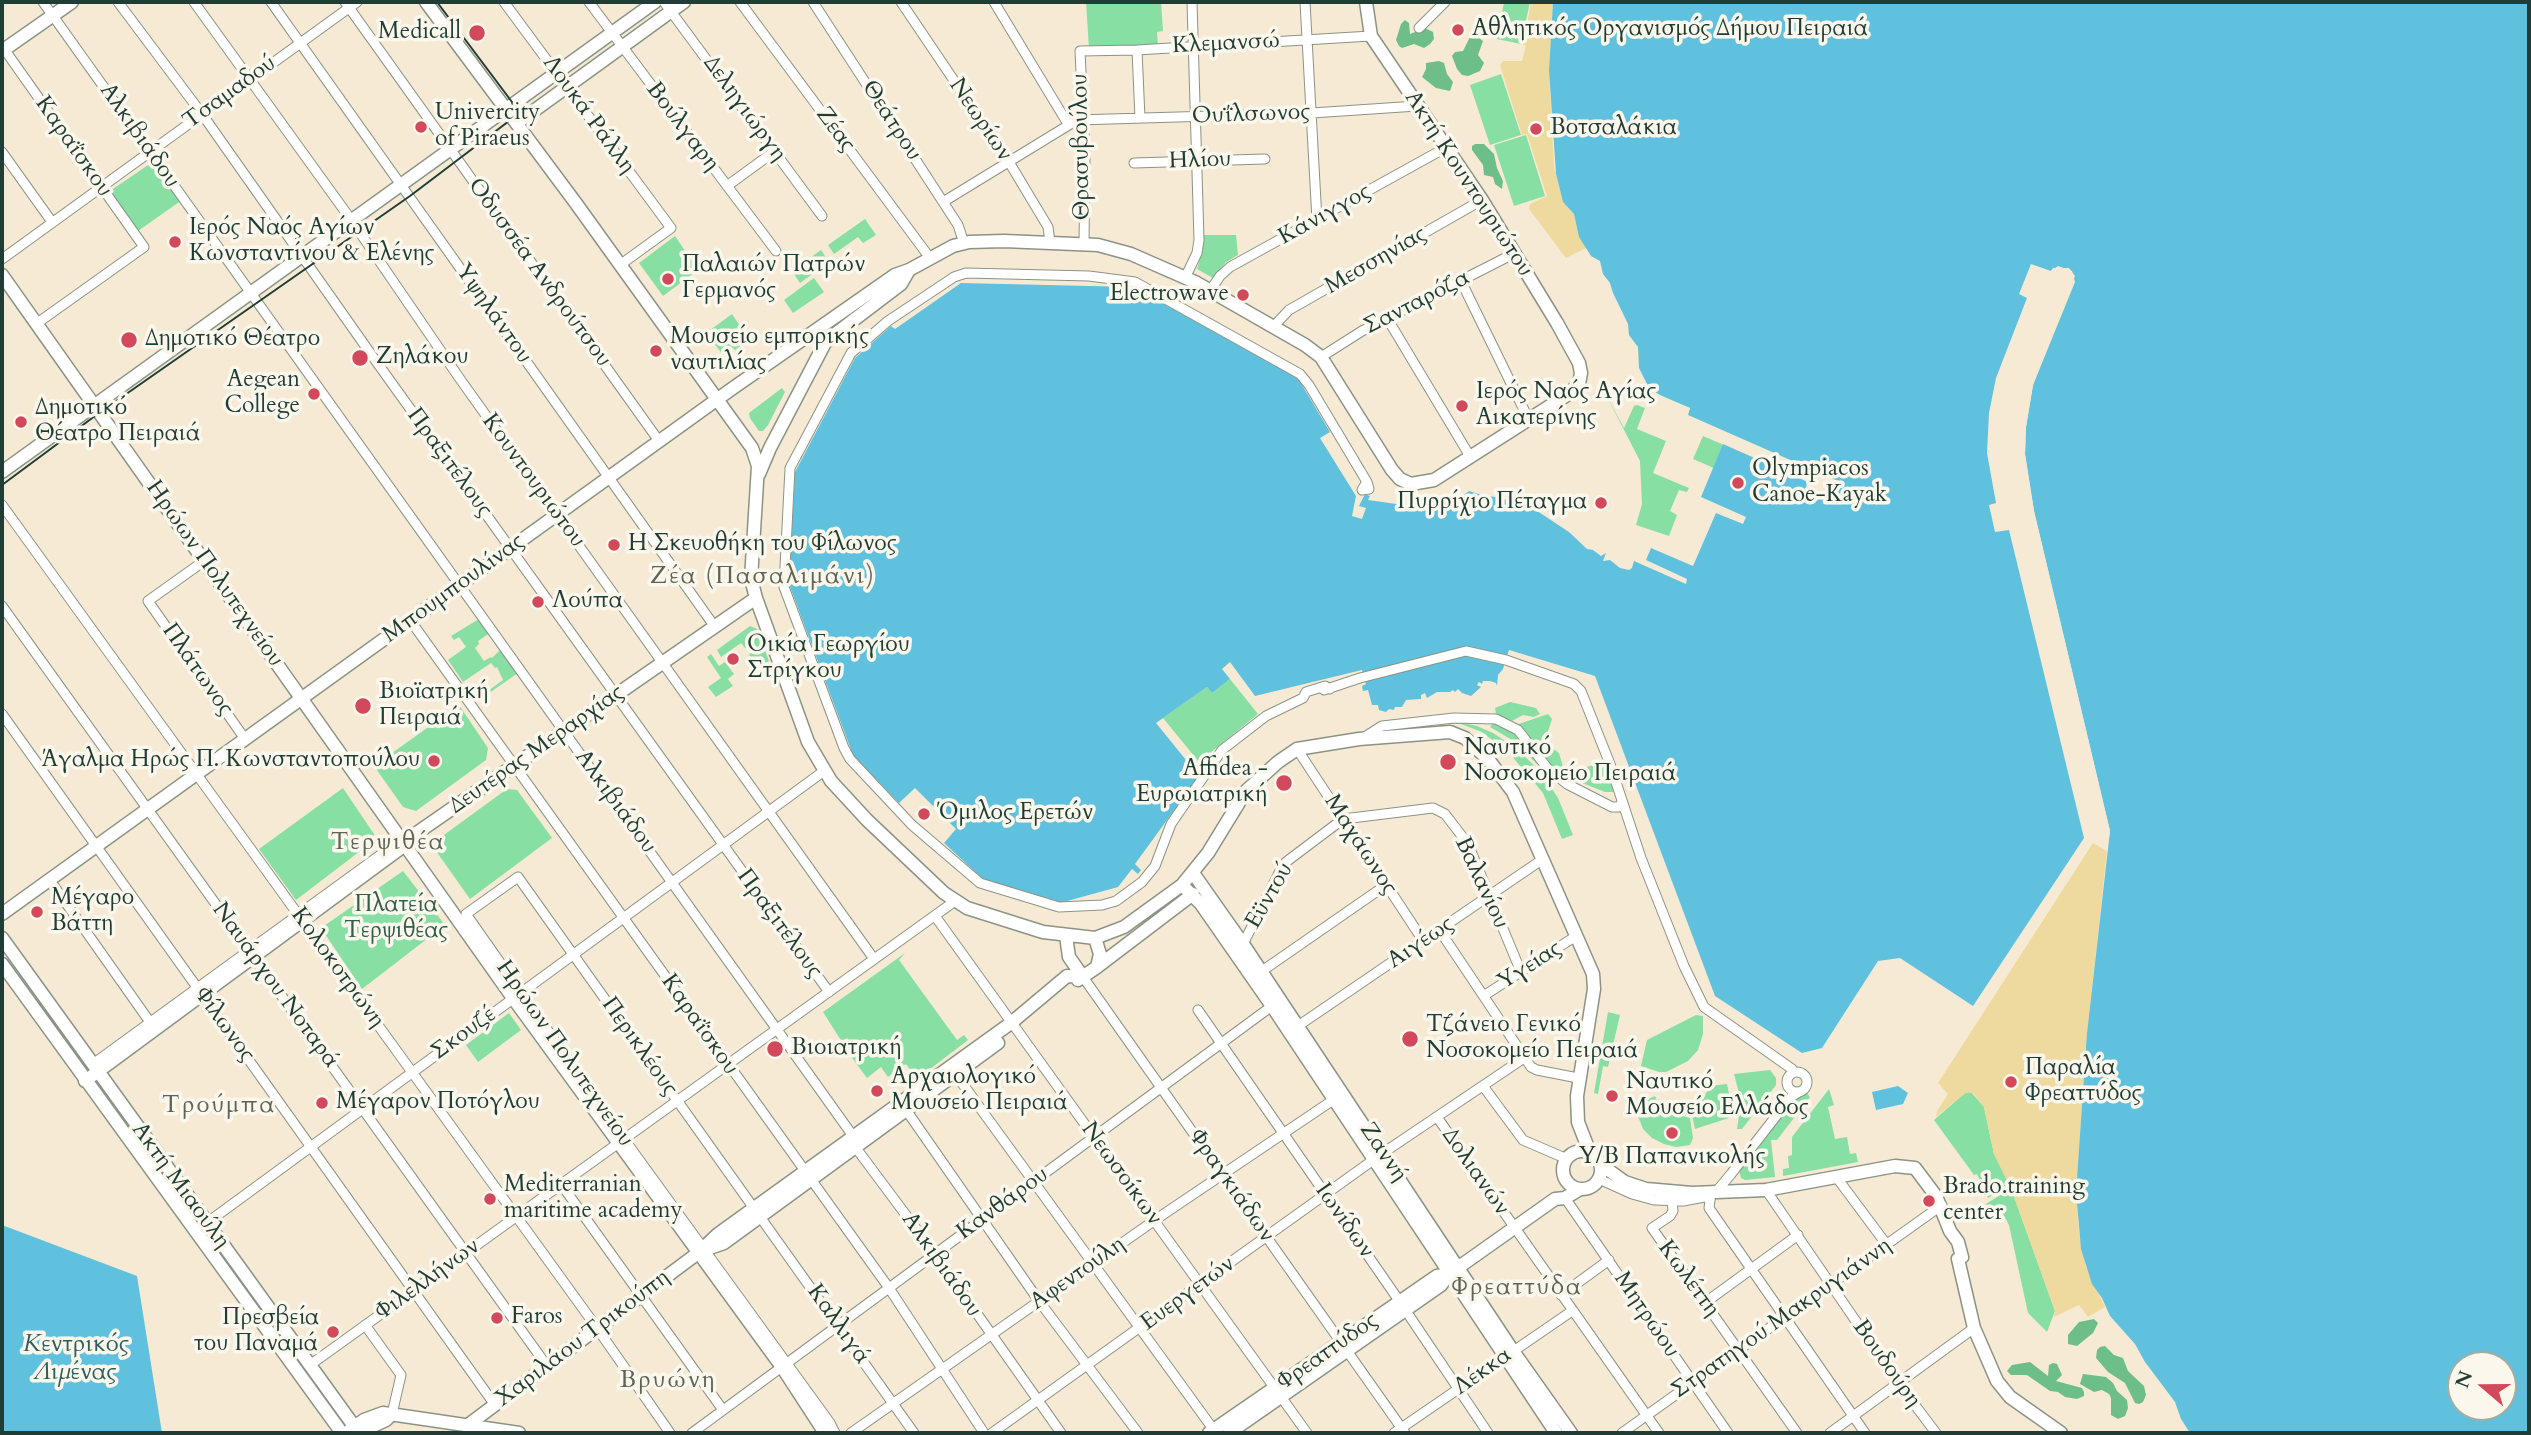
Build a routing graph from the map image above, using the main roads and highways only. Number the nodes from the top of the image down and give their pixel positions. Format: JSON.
{"nodes":[{"id":1,"x":72,"y":2,"type":"edge"},
{"id":2,"x":426,"y":2,"type":"edge"},
{"id":3,"x":654,"y":2,"type":"edge"},
{"id":4,"x":684,"y":2,"type":"edge"},
{"id":5,"x":1366,"y":2,"type":"edge"},
{"id":6,"x":667,"y":6,"type":"edge"},
{"id":7,"x":3,"y":49,"type":"edge"},
{"id":8,"x":507,"y":110,"type":"junction"},
{"id":9,"x":517,"y":123,"type":"junction"},
{"id":10,"x":909,"y":271,"type":"junction"},
{"id":11,"x":2,"y":275,"type":"edge"},
{"id":12,"x":716,"y":400,"type":"junction"},
{"id":13,"x":95,"y":406,"type":"junction"},
{"id":14,"x":2,"y":472,"type":"edge"},
{"id":15,"x":757,"y":481,"type":"junction"},
{"id":16,"x":756,"y":598,"type":"junction"},
{"id":17,"x":301,"y":698,"type":"junction"},
{"id":18,"x":406,"y":841,"type":"junction"},
{"id":19,"x":1193,"y":873,"type":"junction"},
{"id":20,"x":1182,"y":885,"type":"junction"},
{"id":21,"x":1193,"y":894,"type":"junction"},
{"id":22,"x":2,"y":914,"type":"edge"},
{"id":23,"x":1066,"y":936,"type":"junction"},
{"id":24,"x":2,"y":938,"type":"edge"},
{"id":25,"x":1095,"y":938,"type":"junction"},
{"id":26,"x":1239,"y":948,"type":"junction"},
{"id":27,"x":2,"y":964,"type":"edge"},
{"id":28,"x":1097,"y":967,"type":"junction"},
{"id":29,"x":1083,"y":977,"type":"junction"},
{"id":30,"x":1276,"y":1003,"type":"junction"},
{"id":31,"x":96,"y":1068,"type":"junction"},
{"id":32,"x":85,"y":1081,"type":"junction"},
{"id":33,"x":1337,"y":1097,"type":"junction"},
{"id":34,"x":1590,"y":1153,"type":"junction"},
{"id":35,"x":1600,"y":1164,"type":"junction"},
{"id":36,"x":1565,"y":1165,"type":"junction"},
{"id":37,"x":1580,"y":1189,"type":"junction"},
{"id":38,"x":1560,"y":1199,"type":"junction"},
{"id":39,"x":201,"y":1228,"type":"junction"},
{"id":40,"x":702,"y":1250,"type":"junction"},
{"id":41,"x":1454,"y":1271,"type":"junction"},
{"id":42,"x":1509,"y":1354,"type":"junction"},
{"id":43,"x":1279,"y":1393,"type":"junction"},
{"id":44,"x":468,"y":1425,"type":"junction"},
{"id":45,"x":2051,"y":1431,"type":"edge"},
{"id":46,"x":355,"y":1432,"type":"edge"},
{"id":47,"x":1213,"y":1432,"type":"edge"},
{"id":48,"x":342,"y":1433,"type":"edge"},
{"id":49,"x":510,"y":1433,"type":"edge"},
{"id":50,"x":825,"y":1433,"type":"edge"},
{"id":51,"x":1229,"y":1433,"type":"edge"},
{"id":52,"x":1556,"y":1433,"type":"edge"},
{"id":53,"x":1571,"y":1433,"type":"edge"}],
"edges":[{"from":1,"to":7,"type":"main road"},
{"from":2,"to":8,"type":"main road"},
{"from":3,"to":8,"type":"main road"},
{"from":4,"to":6,"type":"main road"},
{"from":5,"to":10,"type":"main road","name":"Ακτή Κουντουριώτου"},
{"from":6,"to":9,"type":"main road"},
{"from":8,"to":9,"type":"main road"},
{"from":8,"to":13,"type":"main road"},
{"from":9,"to":12,"type":"main road"},
{"from":10,"to":12,"type":"main road","name":"Μπουμπουλίνας"},
{"from":10,"to":15,"type":"main road"},
{"from":11,"to":13,"type":"main road","name":"Ηρώων Πολυτεχνείου"},
{"from":12,"to":15,"type":"main road"},
{"from":12,"to":17,"type":"main road","name":"Μπουμπουλίνας"},
{"from":13,"to":14,"type":"main road"},
{"from":13,"to":17,"type":"main road","name":"Ηρώων Πολυτεχνείου"},
{"from":15,"to":16,"type":"main road"},
{"from":16,"to":18,"type":"main road","name":"Δευτέρας Μεραρχίας"},
{"from":16,"to":23,"type":"main road"},
{"from":17,"to":18,"type":"main road","name":"Ηρώων Πολυτεχνείου"},
{"from":17,"to":22,"type":"main road","name":"Μπουμπουλίνας"},
{"from":18,"to":31,"type":"main road","name":"Δευτέρας Μεραρχίας"},
{"from":18,"to":40,"type":"main road","name":"Ηρώων Πολυτεχνείου"},
{"from":19,"to":20,"type":"main road"},
{"from":19,"to":26,"type":"main road","name":"Ζαννή"},
{"from":19,"to":34,"type":"main road"},
{"from":20,"to":21,"type":"main road","name":"Ζαννή"},
{"from":20,"to":25,"type":"main road"},
{"from":21,"to":26,"type":"main road","name":"Ζαννή"},
{"from":21,"to":28,"type":"main road","name":"Χαριλάου Τρικούπη"},
{"from":23,"to":25,"type":"main road"},
{"from":23,"to":29,"type":"main road","name":"Φραγκιάδων"},
{"from":24,"to":31,"type":"main road","name":"Ακτή Μιαούλη"},
{"from":25,"to":28,"type":"main road"},
{"from":26,"to":30,"type":"main road","name":"Ζαννή"},
{"from":26,"to":30,"type":"main road","name":"Ζαννή"},
{"from":27,"to":32,"type":"main road","name":"Ακτή Μιαούλη"},
{"from":28,"to":29,"type":"main road","name":"Χαριλάου Τρικούπη"},
{"from":29,"to":40,"type":"main road","name":"Χαριλάου Τρικούπη"},
{"from":30,"to":33,"type":"main road","name":"Ζαννή"},
{"from":30,"to":33,"type":"main road","name":"Ζαννή"},
{"from":31,"to":32,"type":"main road","name":"Δευτέρας Μεραρχίας"},
{"from":31,"to":39,"type":"main road","name":"Ακτή Μιαούλη"},
{"from":32,"to":39,"type":"main road","name":"Ακτή Μιαούλη"},
{"from":33,"to":41,"type":"main road","name":"Ζαννή"},
{"from":34,"to":35,"type":"main road"},
{"from":34,"to":36,"type":"main road"},
{"from":35,"to":37,"type":"main road"},
{"from":35,"to":45,"type":"main road"},
{"from":36,"to":37,"type":"main road"},
{"from":36,"to":38,"type":"main road"},
{"from":37,"to":38,"type":"main road","name":"Φρεαττύδος"},
{"from":38,"to":41,"type":"main road","name":"Φρεαττύδος"},
{"from":39,"to":46,"type":"main road","name":"Ακτή Μιαούλη"},
{"from":39,"to":48,"type":"main road","name":"Ακτή Μιαούλη"},
{"from":40,"to":44,"type":"main road","name":"Χαριλάου Τρικούπη"},
{"from":40,"to":50,"type":"main road","name":"Ηρώων Πολυτεχνείου"},
{"from":41,"to":42,"type":"main road","name":"Ζαννή"},
{"from":41,"to":43,"type":"main road","name":"Φρεαττύδος"},
{"from":42,"to":52,"type":"main road","name":"Ζαννή"},
{"from":42,"to":53,"type":"main road","name":"Ζαννή"},
{"from":43,"to":47,"type":"main road","name":"Φρεαττύδος"},
{"from":43,"to":51,"type":"main road","name":"Φρεαττύδος"},
{"from":44,"to":46,"type":"main road"},
{"from":44,"to":49,"type":"main road"}]}
